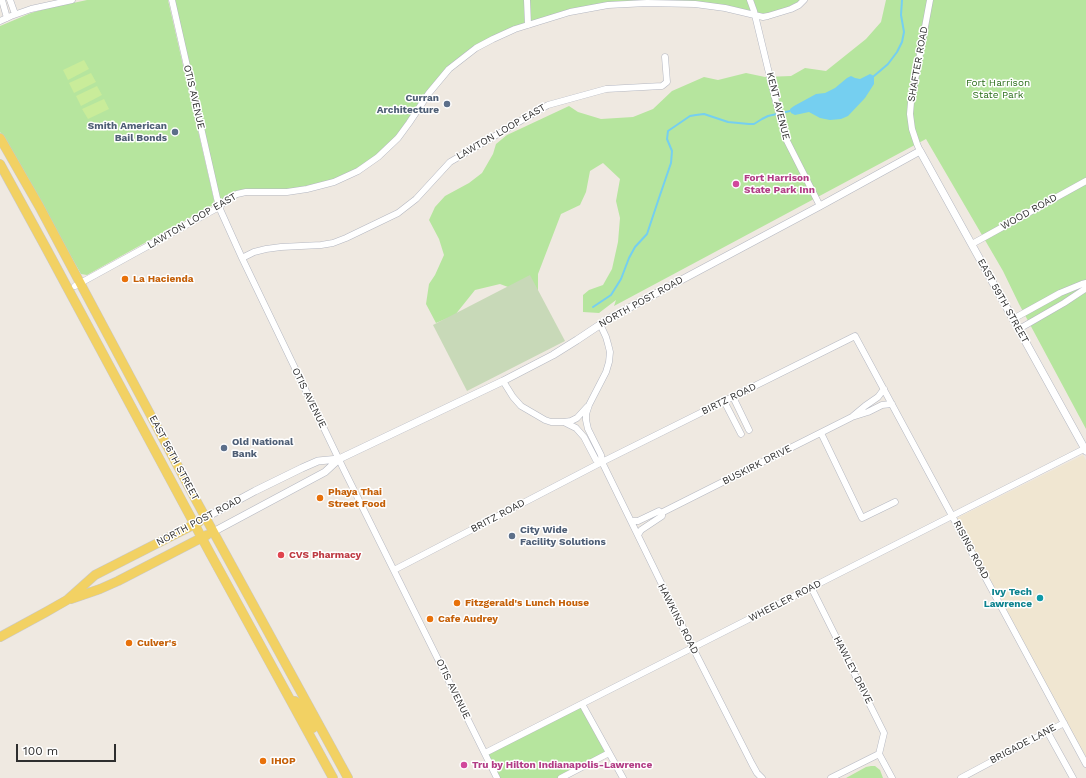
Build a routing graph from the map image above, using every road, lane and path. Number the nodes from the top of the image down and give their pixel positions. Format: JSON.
{"nodes":[{"id":1,"x":2,"y":0,"type":"edge"},
{"id":2,"x":10,"y":0,"type":"edge"},
{"id":3,"x":72,"y":0,"type":"edge"},
{"id":4,"x":172,"y":0,"type":"edge"},
{"id":5,"x":527,"y":0,"type":"edge"},
{"id":6,"x":750,"y":0,"type":"edge"},
{"id":7,"x":804,"y":0,"type":"edge"},
{"id":8,"x":930,"y":0,"type":"edge"},
{"id":9,"x":15,"y":14,"type":"junction"},
{"id":10,"x":755,"y":16,"type":"junction"},
{"id":11,"x":7,"y":18,"type":"junction"},
{"id":12,"x":0,"y":21,"type":"edge"},
{"id":13,"x":528,"y":24,"type":"junction"},
{"id":14,"x":665,"y":57,"type":"dead end"},
{"id":15,"x":0,"y":138,"type":"edge"},
{"id":16,"x":920,"y":151,"type":"junction"},
{"id":17,"x":0,"y":164,"type":"edge"},
{"id":18,"x":1086,"y":181,"type":"edge"},
{"id":19,"x":820,"y":206,"type":"junction"},
{"id":20,"x":219,"y":207,"type":"junction"},
{"id":21,"x":972,"y":244,"type":"junction"},
{"id":22,"x":242,"y":258,"type":"junction"},
{"id":23,"x":1086,"y":283,"type":"edge"},
{"id":24,"x":78,"y":284,"type":"junction"},
{"id":25,"x":1086,"y":286,"type":"edge"},
{"id":26,"x":1013,"y":319,"type":"junction"},
{"id":27,"x":600,"y":324,"type":"junction"},
{"id":28,"x":1019,"y":329,"type":"junction"},
{"id":29,"x":855,"y":336,"type":"joint"},
{"id":30,"x":503,"y":381,"type":"junction"},
{"id":31,"x":884,"y":389,"type":"junction"},
{"id":32,"x":733,"y":397,"type":"junction"},
{"id":33,"x":724,"y":402,"type":"junction"},
{"id":34,"x":892,"y":404,"type":"junction"},
{"id":35,"x":589,"y":405,"type":"junction"},
{"id":36,"x":852,"y":418,"type":"junction"},
{"id":37,"x":564,"y":422,"type":"junction"},
{"id":38,"x":749,"y":430,"type":"dead end"},
{"id":39,"x":821,"y":433,"type":"junction"},
{"id":40,"x":741,"y":434,"type":"dead end"},
{"id":41,"x":1085,"y":450,"type":"edge"},
{"id":42,"x":339,"y":459,"type":"junction"},
{"id":43,"x":602,"y":462,"type":"junction"},
{"id":44,"x":895,"y":502,"type":"dead end"},
{"id":45,"x":661,"y":513,"type":"junction"},
{"id":46,"x":952,"y":516,"type":"junction"},
{"id":47,"x":205,"y":518,"type":"junction"},
{"id":48,"x":631,"y":521,"type":"junction"},
{"id":49,"x":194,"y":524,"type":"junction"},
{"id":50,"x":213,"y":532,"type":"junction"},
{"id":51,"x":638,"y":535,"type":"junction"},
{"id":52,"x":202,"y":538,"type":"junction"},
{"id":53,"x":394,"y":570,"type":"junction"},
{"id":54,"x":811,"y":587,"type":"junction"},
{"id":55,"x":67,"y":600,"type":"junction"},
{"id":56,"x":0,"y":637,"type":"edge"},
{"id":57,"x":260,"y":644,"type":"junction"},
{"id":58,"x":693,"y":648,"type":"junction"},
{"id":59,"x":288,"y":671,"type":"junction"},
{"id":60,"x":290,"y":701,"type":"junction"},
{"id":61,"x":582,"y":704,"type":"junction"},
{"id":62,"x":1064,"y":723,"type":"junction"},
{"id":63,"x":1047,"y":731,"type":"junction"},
{"id":64,"x":326,"y":739,"type":"junction"},
{"id":65,"x":485,"y":753,"type":"junction"},
{"id":66,"x":609,"y":753,"type":"junction"},
{"id":67,"x":879,"y":754,"type":"junction"},
{"id":68,"x":1086,"y":764,"type":"edge"},
{"id":69,"x":760,"y":776,"type":"edge"},
{"id":70,"x":333,"y":778,"type":"edge"},
{"id":71,"x":348,"y":778,"type":"edge"},
{"id":72,"x":497,"y":778,"type":"edge"},
{"id":73,"x":561,"y":778,"type":"edge"},
{"id":74,"x":623,"y":778,"type":"edge"},
{"id":75,"x":831,"y":778,"type":"edge"},
{"id":76,"x":892,"y":778,"type":"edge"},
{"id":77,"x":961,"y":778,"type":"edge"},
{"id":78,"x":1073,"y":778,"type":"edge"}],
"edges":[{"from":1,"to":11,"type":"street"},
{"from":2,"to":9,"type":"street"},
{"from":3,"to":9,"type":"street"},
{"from":4,"to":20,"type":"street","name":"OTIS AVENUE"},
{"from":5,"to":13,"type":"street"},
{"from":6,"to":10,"type":"street","name":"KENT AVENUE"},
{"from":7,"to":10,"type":"street","name":"LAWTON LOOP EAST"},
{"from":8,"to":16,"type":"street","name":"SHAFTER ROAD"},
{"from":9,"to":11,"type":"street"},
{"from":10,"to":13,"type":"street","name":"LAWTON LOOP EAST"},
{"from":10,"to":19,"type":"street","name":"KENT AVENUE"},
{"from":11,"to":12,"type":"street"},
{"from":13,"to":20,"type":"street","name":"LAWTON LOOP EAST"},
{"from":14,"to":22,"type":"street","name":"LAWTON LOOP EAST"},
{"from":15,"to":24,"type":"main road","name":"EAST 56TH STREET"},
{"from":16,"to":19,"type":"street","name":"NORTH POST ROAD"},
{"from":16,"to":21,"type":"street","name":"EAST 59TH STREET"},
{"from":17,"to":49,"type":"main road","name":"EAST 56TH STREET"},
{"from":18,"to":21,"type":"street","name":"WOOD ROAD"},
{"from":19,"to":27,"type":"street","name":"NORTH POST ROAD"},
{"from":20,"to":22,"type":"street","name":"OTIS AVENUE"},
{"from":20,"to":24,"type":"street","name":"LAWTON LOOP EAST"},
{"from":21,"to":26,"type":"street","name":"EAST 59TH STREET"},
{"from":22,"to":42,"type":"street","name":"OTIS AVENUE"},
{"from":23,"to":26,"type":"street"},
{"from":24,"to":47,"type":"main road","name":"EAST 56TH STREET"},
{"from":25,"to":28,"type":"street"},
{"from":26,"to":28,"type":"street","name":"EAST 59TH STREET"},
{"from":27,"to":30,"type":"street","name":"NORTH POST ROAD"},
{"from":27,"to":35,"type":"street","name":"HAWKINS ROAD"},
{"from":28,"to":41,"type":"street","name":"EAST 59TH STREET"},
{"from":29,"to":31,"type":"street","name":"RISING ROAD"},
{"from":29,"to":32,"type":"street","name":"BIRTZ ROAD"},
{"from":30,"to":37,"type":"street","name":"HAWKINS ROAD"},
{"from":30,"to":42,"type":"street","name":"NORTH POST ROAD"},
{"from":31,"to":34,"type":"street","name":"RISING ROAD"},
{"from":31,"to":36,"type":"street","name":"BUSKIRK DRIVE"},
{"from":32,"to":33,"type":"street","name":"BIRTZ ROAD"},
{"from":32,"to":38,"type":"street"},
{"from":33,"to":40,"type":"street"},
{"from":33,"to":43,"type":"street","name":"BIRTZ ROAD"},
{"from":34,"to":36,"type":"street","name":"BUSKIRK DRIVE"},
{"from":34,"to":46,"type":"street","name":"RISING ROAD"},
{"from":35,"to":37,"type":"street"},
{"from":35,"to":43,"type":"street","name":"HAWKINS ROAD"},
{"from":36,"to":39,"type":"street","name":"BUSKIRK DRIVE"},
{"from":37,"to":43,"type":"street","name":"HAWKINS ROAD"},
{"from":39,"to":44,"type":"street"},
{"from":39,"to":45,"type":"street","name":"BUSKIRK DRIVE"},
{"from":41,"to":46,"type":"street","name":"WHEELER ROAD"},
{"from":42,"to":47,"type":"street","name":"NORTH POST ROAD"},
{"from":42,"to":50,"type":"street","name":"NORTH POST ROAD"},
{"from":42,"to":53,"type":"street","name":"OTIS AVENUE"},
{"from":43,"to":48,"type":"street","name":"HAWKINS ROAD"},
{"from":43,"to":53,"type":"street","name":"BRITZ ROAD"},
{"from":45,"to":48,"type":"street","name":"BUSKIRK DRIVE"},
{"from":45,"to":51,"type":"street","name":"BUSKIRK DRIVE"},
{"from":46,"to":54,"type":"street","name":"WHEELER ROAD"},
{"from":46,"to":62,"type":"street","name":"RISING ROAD"},
{"from":47,"to":49,"type":"main road","name":"NORTH POST ROAD"},
{"from":47,"to":50,"type":"main road","name":"EAST 56TH STREET"},
{"from":48,"to":51,"type":"street","name":"HAWKINS ROAD"},
{"from":49,"to":52,"type":"main road","name":"EAST 56TH STREET"},
{"from":49,"to":55,"type":"main road","name":"NORTH POST ROAD"},
{"from":50,"to":52,"type":"main road","name":"NORTH POST ROAD"},
{"from":50,"to":59,"type":"main road","name":"EAST 56TH STREET"},
{"from":51,"to":58,"type":"street","name":"HAWKINS ROAD"},
{"from":52,"to":55,"type":"main road","name":"NORTH POST ROAD"},
{"from":52,"to":57,"type":"main road","name":"EAST 56TH STREET"},
{"from":53,"to":65,"type":"street","name":"OTIS AVENUE"},
{"from":54,"to":58,"type":"street","name":"WHEELER ROAD"},
{"from":54,"to":67,"type":"street","name":"HAWLEY DRIVE"},
{"from":55,"to":56,"type":"main road","name":"NORTH POST ROAD"},
{"from":57,"to":59,"type":"main road"},
{"from":57,"to":60,"type":"main road","name":"EAST 56TH STREET"},
{"from":58,"to":61,"type":"street","name":"WHEELER ROAD"},
{"from":58,"to":69,"type":"street","name":"HAWKINS ROAD"},
{"from":59,"to":64,"type":"main road","name":"EAST 56TH STREET"},
{"from":60,"to":64,"type":"main road"},
{"from":60,"to":70,"type":"main road","name":"EAST 56TH STREET"},
{"from":61,"to":65,"type":"street","name":"WHEELER ROAD"},
{"from":61,"to":66,"type":"street"},
{"from":62,"to":63,"type":"street","name":"BRIGADE LANE"},
{"from":62,"to":68,"type":"street","name":"RISING ROAD"},
{"from":63,"to":77,"type":"street","name":"BRIGADE LANE"},
{"from":63,"to":78,"type":"street"},
{"from":64,"to":71,"type":"main road","name":"EAST 56TH STREET"},
{"from":65,"to":72,"type":"street","name":"OTIS AVENUE"},
{"from":66,"to":73,"type":"street"},
{"from":66,"to":74,"type":"street"},
{"from":67,"to":75,"type":"street"},
{"from":67,"to":76,"type":"street"}]}
